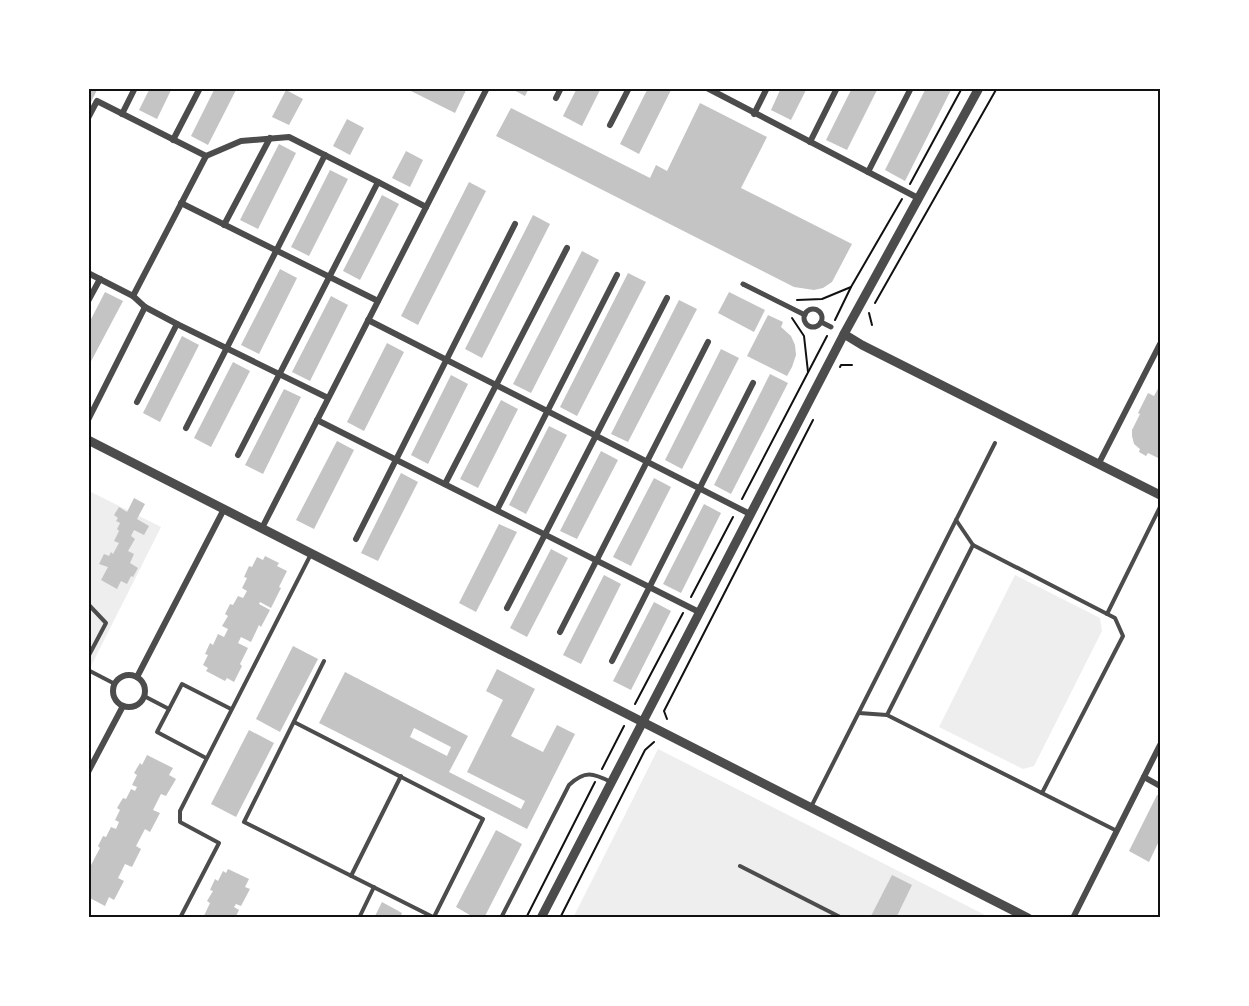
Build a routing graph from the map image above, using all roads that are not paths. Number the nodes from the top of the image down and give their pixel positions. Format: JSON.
{"nodes":[{"id":1,"x":135,"y":88,"type":"edge"},
{"id":2,"x":200,"y":88,"type":"edge"},
{"id":3,"x":487,"y":88,"type":"edge"},
{"id":4,"x":561,"y":88,"type":"edge"},
{"id":5,"x":629,"y":88,"type":"edge"},
{"id":6,"x":706,"y":88,"type":"edge"},
{"id":7,"x":767,"y":88,"type":"edge"},
{"id":8,"x":837,"y":88,"type":"edge"},
{"id":9,"x":911,"y":88,"type":"edge"},
{"id":10,"x":979,"y":88,"type":"edge"},
{"id":11,"x":556,"y":98,"type":"dead end"},
{"id":12,"x":122,"y":114,"type":"junction"},
{"id":13,"x":754,"y":114,"type":"junction"},
{"id":14,"x":88,"y":118,"type":"edge"},
{"id":15,"x":610,"y":125,"type":"dead end"},
{"id":16,"x":270,"y":138,"type":"junction"},
{"id":17,"x":173,"y":140,"type":"junction"},
{"id":18,"x":810,"y":142,"type":"junction"},
{"id":19,"x":325,"y":155,"type":"junction"},
{"id":20,"x":206,"y":156,"type":"junction"},
{"id":21,"x":868,"y":172,"type":"junction"},
{"id":22,"x":378,"y":183,"type":"junction"},
{"id":23,"x":918,"y":198,"type":"junction"},
{"id":24,"x":181,"y":203,"type":"junction"},
{"id":25,"x":426,"y":207,"type":"junction"},
{"id":26,"x":515,"y":224,"type":"dead end"},
{"id":27,"x":224,"y":225,"type":"junction"},
{"id":28,"x":567,"y":248,"type":"dead end"},
{"id":29,"x":276,"y":250,"type":"junction"},
{"id":30,"x":88,"y":273,"type":"edge"},
{"id":31,"x":617,"y":274,"type":"dead end"},
{"id":32,"x":330,"y":277,"type":"junction"},
{"id":33,"x":99,"y":279,"type":"junction"},
{"id":34,"x":743,"y":284,"type":"dead end"},
{"id":35,"x":133,"y":296,"type":"junction"},
{"id":36,"x":667,"y":298,"type":"dead end"},
{"id":37,"x":88,"y":301,"type":"edge"},
{"id":38,"x":378,"y":301,"type":"junction"},
{"id":39,"x":145,"y":307,"type":"junction"},
{"id":40,"x":805,"y":315,"type":"junction"},
{"id":41,"x":368,"y":320,"type":"junction"},
{"id":42,"x":821,"y":322,"type":"junction"},
{"id":43,"x":177,"y":324,"type":"junction"},
{"id":44,"x":831,"y":327,"type":"road end"},
{"id":45,"x":844,"y":334,"type":"junction"},
{"id":46,"x":708,"y":342,"type":"dead end"},
{"id":47,"x":1161,"y":344,"type":"edge"},
{"id":48,"x":226,"y":348,"type":"junction"},
{"id":49,"x":446,"y":360,"type":"junction"},
{"id":50,"x":280,"y":374,"type":"junction"},
{"id":51,"x":753,"y":383,"type":"dead end"},
{"id":52,"x":496,"y":385,"type":"junction"},
{"id":53,"x":328,"y":398,"type":"junction"},
{"id":54,"x":137,"y":402,"type":"dead end"},
{"id":55,"x":548,"y":411,"type":"junction"},
{"id":56,"x":88,"y":420,"type":"edge"},
{"id":57,"x":317,"y":420,"type":"junction"},
{"id":58,"x":186,"y":428,"type":"dead end"},
{"id":59,"x":596,"y":435,"type":"junction"},
{"id":60,"x":88,"y":440,"type":"edge"},
{"id":61,"x":995,"y":443,"type":"dead end"},
{"id":62,"x":238,"y":455,"type":"dead end"},
{"id":63,"x":396,"y":460,"type":"junction"},
{"id":64,"x":647,"y":461,"type":"junction"},
{"id":65,"x":1099,"y":463,"type":"junction"},
{"id":66,"x":445,"y":484,"type":"junction"},
{"id":67,"x":700,"y":488,"type":"junction"},
{"id":68,"x":1161,"y":495,"type":"edge"},
{"id":69,"x":1161,"y":507,"type":"edge"},
{"id":70,"x":224,"y":509,"type":"junction"},
{"id":71,"x":497,"y":510,"type":"junction"},
{"id":72,"x":750,"y":514,"type":"junction"},
{"id":73,"x":956,"y":520,"type":"junction"},
{"id":74,"x":262,"y":528,"type":"junction"},
{"id":75,"x":545,"y":534,"type":"junction"},
{"id":76,"x":356,"y":539,"type":"dead end"},
{"id":77,"x":973,"y":545,"type":"junction"},
{"id":78,"x":312,"y":554,"type":"junction"},
{"id":79,"x":597,"y":560,"type":"junction"},
{"id":80,"x":650,"y":587,"type":"junction"},
{"id":81,"x":88,"y":604,"type":"edge"},
{"id":82,"x":507,"y":608,"type":"dead end"},
{"id":83,"x":699,"y":612,"type":"junction"},
{"id":84,"x":1107,"y":614,"type":"junction"},
{"id":85,"x":560,"y":632,"type":"dead end"},
{"id":86,"x":88,"y":657,"type":"edge"},
{"id":87,"x":324,"y":661,"type":"dead end"},
{"id":88,"x":612,"y":662,"type":"dead end"},
{"id":89,"x":88,"y":670,"type":"edge"},
{"id":90,"x":137,"y":677,"type":"junction"},
{"id":91,"x":115,"y":684,"type":"junction"},
{"id":92,"x":144,"y":696,"type":"junction"},
{"id":93,"x":123,"y":705,"type":"junction"},
{"id":94,"x":169,"y":709,"type":"junction"},
{"id":95,"x":231,"y":709,"type":"junction"},
{"id":96,"x":859,"y":713,"type":"junction"},
{"id":97,"x":887,"y":715,"type":"junction"},
{"id":98,"x":294,"y":722,"type":"junction"},
{"id":99,"x":642,"y":722,"type":"junction"},
{"id":100,"x":1161,"y":745,"type":"edge"},
{"id":101,"x":206,"y":758,"type":"junction"},
{"id":102,"x":88,"y":772,"type":"edge"},
{"id":103,"x":402,"y":776,"type":"junction"},
{"id":104,"x":1144,"y":777,"type":"junction"},
{"id":105,"x":611,"y":782,"type":"junction"},
{"id":106,"x":1161,"y":786,"type":"edge"},
{"id":107,"x":1042,"y":793,"type":"junction"},
{"id":108,"x":810,"y":808,"type":"junction"},
{"id":109,"x":1117,"y":831,"type":"junction"},
{"id":110,"x":740,"y":866,"type":"dead end"},
{"id":111,"x":351,"y":876,"type":"junction"},
{"id":112,"x":374,"y":887,"type":"junction"},
{"id":113,"x":434,"y":917,"type":"edge"},
{"id":114,"x":180,"y":918,"type":"edge"},
{"id":115,"x":359,"y":918,"type":"edge"},
{"id":116,"x":501,"y":918,"type":"edge"},
{"id":117,"x":541,"y":918,"type":"edge"},
{"id":118,"x":842,"y":918,"type":"edge"},
{"id":119,"x":1028,"y":918,"type":"edge"},
{"id":120,"x":1073,"y":918,"type":"edge"}],
"edges":[{"from":1,"to":12,"type":"street"},
{"from":2,"to":17,"type":"street"},
{"from":3,"to":25,"type":"street"},
{"from":4,"to":11,"type":"street"},
{"from":5,"to":15,"type":"street"},
{"from":6,"to":13,"type":"street"},
{"from":7,"to":13,"type":"street"},
{"from":8,"to":18,"type":"street"},
{"from":9,"to":21,"type":"street"},
{"from":10,"to":23,"type":"street"},
{"from":12,"to":14,"type":"street"},
{"from":12,"to":17,"type":"street"},
{"from":13,"to":18,"type":"street"},
{"from":16,"to":19,"type":"street"},
{"from":16,"to":20,"type":"street"},
{"from":16,"to":27,"type":"street"},
{"from":17,"to":20,"type":"street"},
{"from":18,"to":21,"type":"street"},
{"from":19,"to":22,"type":"street"},
{"from":19,"to":29,"type":"street"},
{"from":20,"to":24,"type":"street"},
{"from":21,"to":23,"type":"street"},
{"from":22,"to":25,"type":"street"},
{"from":22,"to":32,"type":"street"},
{"from":23,"to":45,"type":"street"},
{"from":24,"to":27,"type":"street"},
{"from":24,"to":35,"type":"street"},
{"from":25,"to":38,"type":"street"},
{"from":26,"to":49,"type":"street"},
{"from":27,"to":29,"type":"street"},
{"from":28,"to":52,"type":"street"},
{"from":29,"to":32,"type":"street"},
{"from":29,"to":48,"type":"street"},
{"from":30,"to":33,"type":"street"},
{"from":31,"to":55,"type":"street"},
{"from":32,"to":38,"type":"street"},
{"from":32,"to":50,"type":"street"},
{"from":33,"to":35,"type":"street"},
{"from":33,"to":37,"type":"street"},
{"from":34,"to":40,"type":"street"},
{"from":35,"to":39,"type":"street"},
{"from":36,"to":59,"type":"street"},
{"from":38,"to":41,"type":"street"},
{"from":39,"to":43,"type":"street"},
{"from":39,"to":56,"type":"street"},
{"from":40,"to":42,"type":"street"},
{"from":40,"to":42,"type":"street"},
{"from":41,"to":49,"type":"street"},
{"from":41,"to":53,"type":"street"},
{"from":42,"to":44,"type":"street"},
{"from":43,"to":48,"type":"street"},
{"from":43,"to":54,"type":"street"},
{"from":45,"to":65,"type":"street"},
{"from":45,"to":72,"type":"street"},
{"from":46,"to":64,"type":"street"},
{"from":47,"to":65,"type":"street"},
{"from":48,"to":50,"type":"street"},
{"from":48,"to":58,"type":"street"},
{"from":49,"to":52,"type":"street"},
{"from":49,"to":63,"type":"street"},
{"from":50,"to":53,"type":"street"},
{"from":50,"to":62,"type":"street"},
{"from":51,"to":67,"type":"street"},
{"from":52,"to":55,"type":"street"},
{"from":52,"to":66,"type":"street"},
{"from":53,"to":57,"type":"street"},
{"from":55,"to":59,"type":"street"},
{"from":55,"to":71,"type":"street"},
{"from":57,"to":63,"type":"street"},
{"from":57,"to":74,"type":"street"},
{"from":59,"to":64,"type":"street"},
{"from":59,"to":75,"type":"street"},
{"from":60,"to":70,"type":"street"},
{"from":61,"to":73,"type":"lane"},
{"from":63,"to":66,"type":"street"},
{"from":63,"to":76,"type":"street"},
{"from":64,"to":67,"type":"street"},
{"from":64,"to":79,"type":"street"},
{"from":65,"to":68,"type":"street"},
{"from":66,"to":71,"type":"street"},
{"from":67,"to":72,"type":"street"},
{"from":67,"to":80,"type":"street"},
{"from":69,"to":84,"type":"lane"},
{"from":70,"to":74,"type":"street"},
{"from":70,"to":90,"type":"street"},
{"from":71,"to":75,"type":"street"},
{"from":72,"to":83,"type":"street"},
{"from":73,"to":77,"type":"lane"},
{"from":73,"to":96,"type":"lane"},
{"from":74,"to":78,"type":"street"},
{"from":75,"to":79,"type":"street"},
{"from":75,"to":82,"type":"street"},
{"from":77,"to":84,"type":"lane"},
{"from":77,"to":97,"type":"lane"},
{"from":78,"to":95,"type":"lane"},
{"from":78,"to":99,"type":"street"},
{"from":79,"to":80,"type":"street"},
{"from":79,"to":85,"type":"street"},
{"from":80,"to":83,"type":"street"},
{"from":80,"to":88,"type":"street"},
{"from":81,"to":86,"type":"lane"},
{"from":83,"to":99,"type":"street"},
{"from":84,"to":107,"type":"lane"},
{"from":87,"to":98,"type":"lane"},
{"from":89,"to":91,"type":"lane"},
{"from":90,"to":91,"type":"street"},
{"from":90,"to":92,"type":"street"},
{"from":91,"to":93,"type":"street"},
{"from":92,"to":93,"type":"street"},
{"from":92,"to":94,"type":"lane"},
{"from":93,"to":102,"type":"street"},
{"from":94,"to":95,"type":"lane"},
{"from":94,"to":101,"type":"lane"},
{"from":95,"to":101,"type":"lane"},
{"from":96,"to":97,"type":"lane"},
{"from":96,"to":108,"type":"lane"},
{"from":97,"to":107,"type":"lane"},
{"from":98,"to":103,"type":"lane"},
{"from":98,"to":111,"type":"lane"},
{"from":99,"to":105,"type":"street"},
{"from":99,"to":108,"type":"street"},
{"from":100,"to":104,"type":"street"},
{"from":101,"to":114,"type":"lane"},
{"from":103,"to":111,"type":"lane"},
{"from":103,"to":113,"type":"lane"},
{"from":104,"to":106,"type":"street"},
{"from":104,"to":109,"type":"street"},
{"from":105,"to":116,"type":"lane"},
{"from":105,"to":117,"type":"street"},
{"from":107,"to":109,"type":"lane"},
{"from":108,"to":119,"type":"street"},
{"from":109,"to":120,"type":"street"},
{"from":110,"to":118,"type":"lane"},
{"from":111,"to":112,"type":"lane"},
{"from":112,"to":113,"type":"lane"},
{"from":112,"to":115,"type":"lane"}]}
